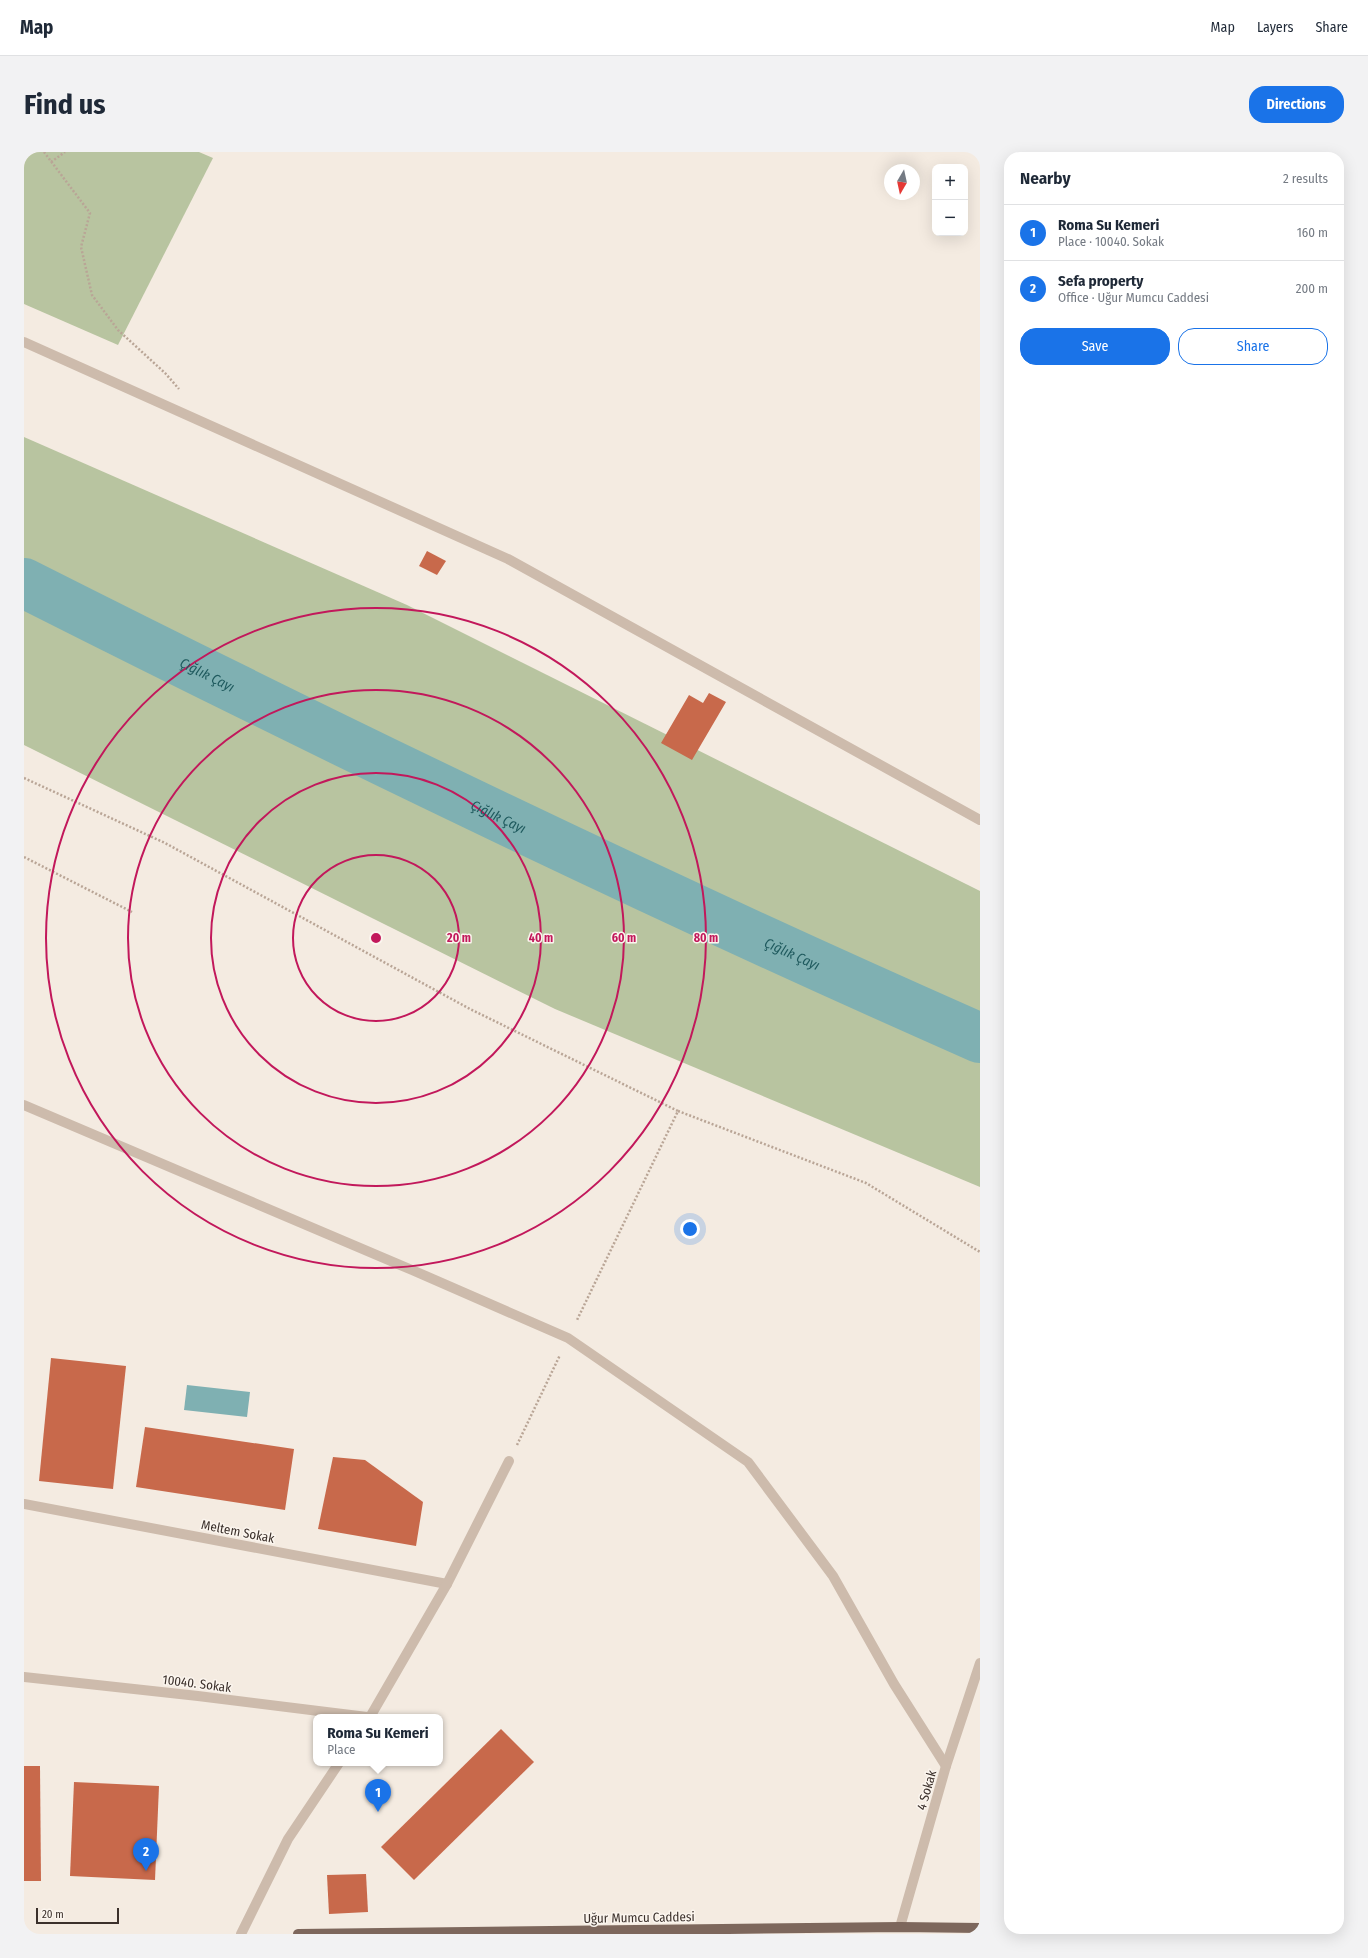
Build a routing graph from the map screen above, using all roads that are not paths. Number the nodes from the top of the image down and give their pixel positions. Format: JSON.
{"nodes":[{"id":1,"x":24,"y":342,"type":"edge"},
{"id":2,"x":980,"y":820,"type":"edge"},
{"id":3,"x":24,"y":1105,"type":"edge"},
{"id":4,"x":508,"y":1461,"type":"road end"},
{"id":5,"x":24,"y":1504,"type":"edge"},
{"id":6,"x":447,"y":1584,"type":"junction"},
{"id":7,"x":980,"y":1662,"type":"edge"},
{"id":8,"x":24,"y":1677,"type":"edge"},
{"id":9,"x":343,"y":1714,"type":"edge"},
{"id":10,"x":372,"y":1714,"type":"edge"},
{"id":11,"x":337,"y":1766,"type":"edge"},
{"id":12,"x":946,"y":1766,"type":"junction"},
{"id":13,"x":900,"y":1927,"type":"junction"},
{"id":14,"x":980,"y":1928,"type":"edge"},
{"id":15,"x":240,"y":1934,"type":"edge"},
{"id":16,"x":298,"y":1934,"type":"edge"}],
"edges":[{"from":1,"to":2,"type":"street"},
{"from":3,"to":12,"type":"street"},
{"from":4,"to":6,"type":"street"},
{"from":5,"to":6,"type":"street","name":"Meltem Sokak"},
{"from":6,"to":10,"type":"street"},
{"from":7,"to":12,"type":"street","name":"4 Sokak"},
{"from":8,"to":9,"type":"street","name":"10040. Sokak"},
{"from":11,"to":15,"type":"street"},
{"from":12,"to":13,"type":"street","name":"4 Sokak"},
{"from":13,"to":14,"type":"main road","name":"Uğur Mumcu Caddesi"},
{"from":13,"to":16,"type":"main road","name":"Uğur Mumcu Caddesi"}]}
